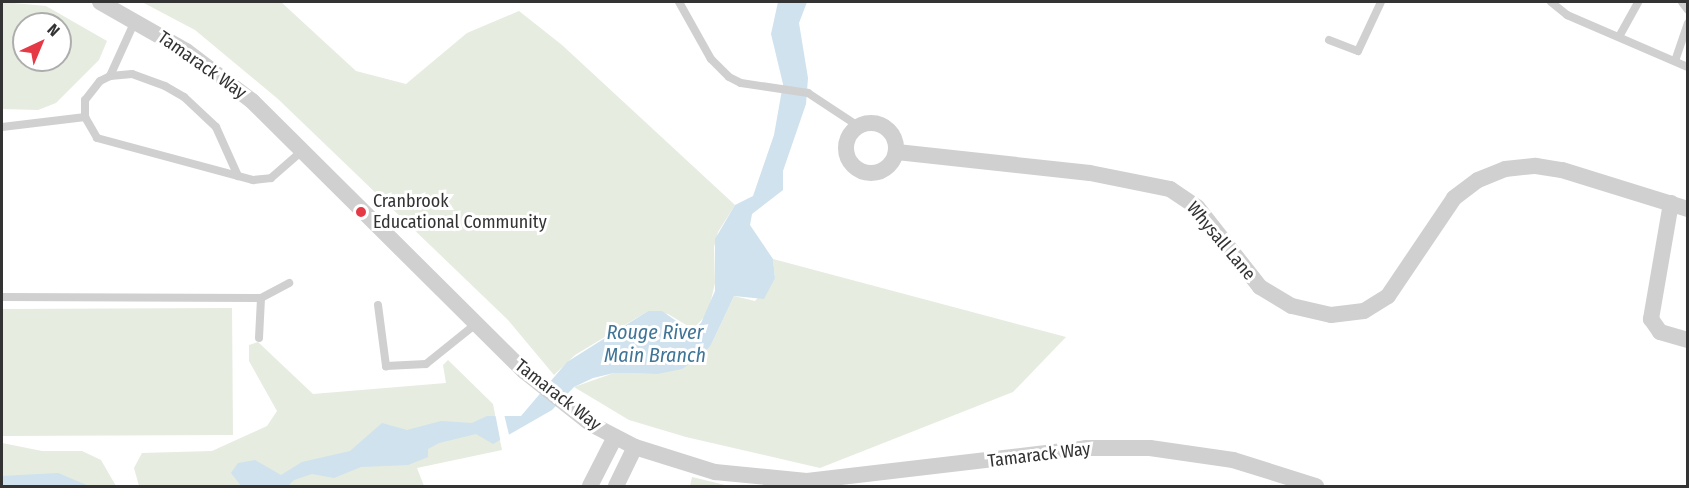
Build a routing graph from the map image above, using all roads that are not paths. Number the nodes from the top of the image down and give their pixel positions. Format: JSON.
{"nodes":[{"id":1,"x":100,"y":2,"type":"edge"},
{"id":2,"x":679,"y":2,"type":"edge"},
{"id":3,"x":1381,"y":2,"type":"edge"},
{"id":4,"x":1551,"y":2,"type":"edge"},
{"id":5,"x":1638,"y":2,"type":"edge"},
{"id":6,"x":1682,"y":2,"type":"edge"},
{"id":7,"x":1688,"y":10,"type":"edge"},
{"id":8,"x":136,"y":20,"type":"junction"},
{"id":9,"x":1688,"y":23,"type":"edge"},
{"id":10,"x":1620,"y":35,"type":"junction"},
{"id":11,"x":1329,"y":40,"type":"dead end"},
{"id":12,"x":1675,"y":61,"type":"junction"},
{"id":13,"x":1688,"y":67,"type":"edge"},
{"id":14,"x":110,"y":76,"type":"junction"},
{"id":15,"x":85,"y":117,"type":"junction"},
{"id":16,"x":858,"y":126,"type":"junction"},
{"id":17,"x":2,"y":127,"type":"edge"},
{"id":18,"x":304,"y":149,"type":"junction"},
{"id":19,"x":897,"y":152,"type":"junction"},
{"id":20,"x":238,"y":176,"type":"junction"},
{"id":21,"x":1679,"y":206,"type":"edge"},
{"id":22,"x":289,"y":283,"type":"dead end"},
{"id":23,"x":2,"y":297,"type":"edge"},
{"id":24,"x":261,"y":298,"type":"junction"},
{"id":25,"x":378,"y":305,"type":"dead end"},
{"id":26,"x":476,"y":324,"type":"junction"},
{"id":27,"x":260,"y":338,"type":"dead end"},
{"id":28,"x":1688,"y":340,"type":"edge"},
{"id":29,"x":615,"y":437,"type":"junction"},
{"id":30,"x":635,"y":447,"type":"junction"},
{"id":31,"x":590,"y":486,"type":"edge"},
{"id":32,"x":615,"y":486,"type":"edge"},
{"id":33,"x":1316,"y":486,"type":"edge"}],
"edges":[{"from":1,"to":8,"type":"street","name":"Tamarack Way"},
{"from":2,"to":16,"type":"lane"},
{"from":3,"to":11,"type":"lane"},
{"from":4,"to":10,"type":"lane"},
{"from":5,"to":10,"type":"lane"},
{"from":6,"to":7,"type":"lane"},
{"from":8,"to":14,"type":"lane"},
{"from":8,"to":18,"type":"street","name":"Tamarack Way"},
{"from":9,"to":12,"type":"lane"},
{"from":10,"to":12,"type":"lane"},
{"from":12,"to":13,"type":"lane"},
{"from":14,"to":15,"type":"lane"},
{"from":14,"to":20,"type":"lane"},
{"from":15,"to":17,"type":"lane"},
{"from":15,"to":20,"type":"lane"},
{"from":16,"to":19,"type":"street"},
{"from":16,"to":19,"type":"street"},
{"from":18,"to":20,"type":"lane"},
{"from":18,"to":26,"type":"street","name":"Tamarack Way"},
{"from":19,"to":21,"type":"street","name":"Whysall Lane"},
{"from":21,"to":28,"type":"street"},
{"from":22,"to":24,"type":"lane"},
{"from":23,"to":24,"type":"lane"},
{"from":24,"to":27,"type":"lane"},
{"from":25,"to":26,"type":"lane"},
{"from":26,"to":29,"type":"street","name":"Tamarack Way"},
{"from":29,"to":30,"type":"street","name":"Tamarack Way"},
{"from":29,"to":31,"type":"street"},
{"from":30,"to":32,"type":"street"},
{"from":30,"to":33,"type":"street","name":"Tamarack Way"}]}
